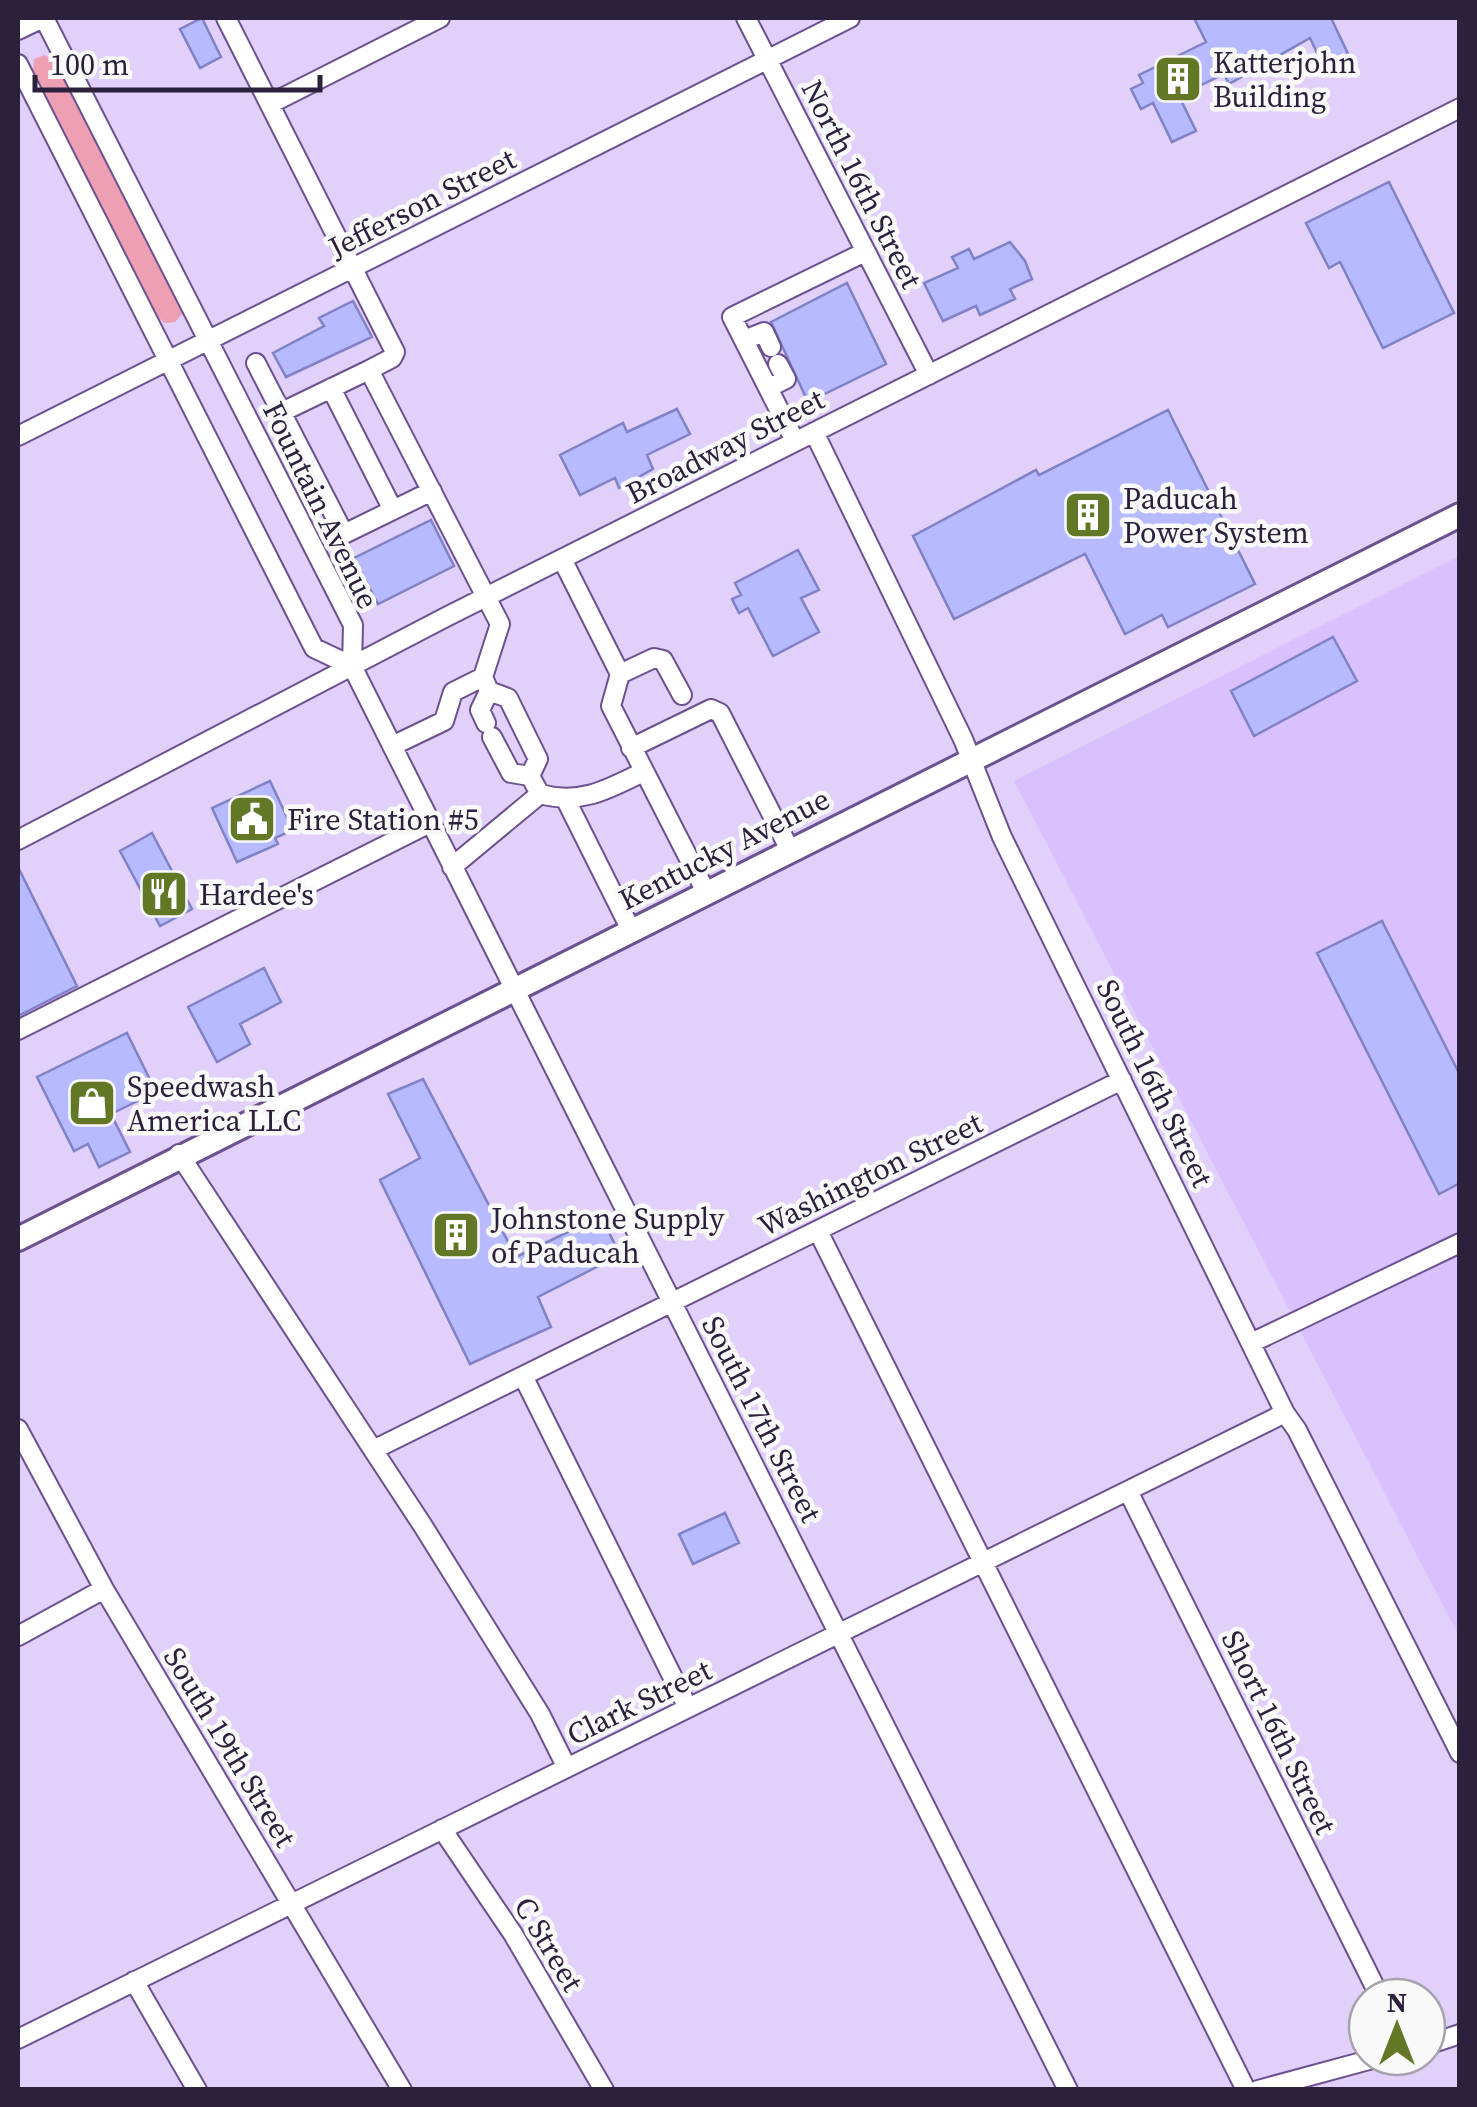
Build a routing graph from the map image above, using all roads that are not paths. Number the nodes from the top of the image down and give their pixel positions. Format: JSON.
{"nodes":[{"id":1,"x":44,"y":18,"type":"edge"},
{"id":2,"x":226,"y":18,"type":"edge"},
{"id":3,"x":440,"y":18,"type":"edge"},
{"id":4,"x":746,"y":18,"type":"edge"},
{"id":5,"x":850,"y":18,"type":"edge"},
{"id":6,"x":18,"y":30,"type":"edge"},
{"id":7,"x":767,"y":59,"type":"junction"},
{"id":8,"x":18,"y":64,"type":"edge"},
{"id":9,"x":270,"y":104,"type":"junction"},
{"id":10,"x":1460,"y":108,"type":"edge"},
{"id":11,"x":865,"y":252,"type":"junction"},
{"id":12,"x":354,"y":268,"type":"junction"},
{"id":13,"x":744,"y":340,"type":"junction"},
{"id":14,"x":208,"y":341,"type":"junction"},
{"id":15,"x":166,"y":362,"type":"junction"},
{"id":16,"x":370,"y":370,"type":"junction"},
{"id":17,"x":929,"y":374,"type":"junction"},
{"id":18,"x":331,"y":388,"type":"junction"},
{"id":19,"x":768,"y":388,"type":"junction"},
{"id":20,"x":235,"y":392,"type":"junction"},
{"id":21,"x":282,"y":412,"type":"junction"},
{"id":22,"x":20,"y":428,"type":"edge"},
{"id":23,"x":814,"y":432,"type":"junction"},
{"id":24,"x":295,"y":439,"type":"junction"},
{"id":25,"x":795,"y":442,"type":"junction"},
{"id":26,"x":266,"y":454,"type":"junction"},
{"id":27,"x":321,"y":490,"type":"junction"},
{"id":28,"x":432,"y":491,"type":"junction"},
{"id":29,"x":292,"y":504,"type":"junction"},
{"id":30,"x":393,"y":510,"type":"junction"},
{"id":31,"x":1460,"y":515,"type":"edge"},
{"id":32,"x":344,"y":534,"type":"junction"},
{"id":33,"x":314,"y":548,"type":"junction"},
{"id":34,"x":562,"y":559,"type":"junction"},
{"id":35,"x":487,"y":596,"type":"junction"},
{"id":36,"x":352,"y":666,"type":"junction"},
{"id":37,"x":620,"y":674,"type":"junction"},
{"id":38,"x":486,"y":684,"type":"junction"},
{"id":39,"x":682,"y":695,"type":"dead end"},
{"id":40,"x":392,"y":746,"type":"junction"},
{"id":41,"x":632,"y":748,"type":"junction"},
{"id":42,"x":969,"y":759,"type":"junction"},
{"id":43,"x":643,"y":772,"type":"junction"},
{"id":44,"x":530,"y":776,"type":"junction"},
{"id":45,"x":540,"y":794,"type":"junction"},
{"id":46,"x":567,"y":802,"type":"junction"},
{"id":47,"x":430,"y":823,"type":"junction"},
{"id":48,"x":18,"y":840,"type":"edge"},
{"id":49,"x":790,"y":850,"type":"junction"},
{"id":50,"x":452,"y":866,"type":"junction"},
{"id":51,"x":706,"y":892,"type":"junction"},
{"id":52,"x":631,"y":930,"type":"junction"},
{"id":53,"x":512,"y":990,"type":"junction"},
{"id":54,"x":18,"y":1030,"type":"edge"},
{"id":55,"x":1122,"y":1080,"type":"junction"},
{"id":56,"x":179,"y":1154,"type":"junction"},
{"id":57,"x":818,"y":1230,"type":"junction"},
{"id":58,"x":18,"y":1239,"type":"edge"},
{"id":59,"x":1460,"y":1243,"type":"edge"},
{"id":60,"x":672,"y":1302,"type":"junction"},
{"id":61,"x":1251,"y":1343,"type":"junction"},
{"id":62,"x":523,"y":1376,"type":"junction"},
{"id":63,"x":1285,"y":1413,"type":"junction"},
{"id":64,"x":19,"y":1434,"type":"edge"},
{"id":65,"x":373,"y":1450,"type":"junction"},
{"id":66,"x":1128,"y":1491,"type":"junction"},
{"id":67,"x":983,"y":1562,"type":"junction"},
{"id":68,"x":104,"y":1589,"type":"junction"},
{"id":69,"x":838,"y":1634,"type":"junction"},
{"id":70,"x":18,"y":1636,"type":"edge"},
{"id":71,"x":688,"y":1708,"type":"junction"},
{"id":72,"x":1460,"y":1753,"type":"edge"},
{"id":73,"x":567,"y":1768,"type":"junction"},
{"id":74,"x":442,"y":1829,"type":"junction"},
{"id":75,"x":291,"y":1904,"type":"junction"},
{"id":76,"x":1370,"y":1977,"type":"edge"},
{"id":77,"x":134,"y":1981,"type":"junction"},
{"id":78,"x":18,"y":2039,"type":"edge"},
{"id":79,"x":1347,"y":2066,"type":"edge"},
{"id":80,"x":197,"y":2090,"type":"edge"},
{"id":81,"x":402,"y":2090,"type":"edge"},
{"id":82,"x":604,"y":2090,"type":"edge"},
{"id":83,"x":1068,"y":2090,"type":"edge"},
{"id":84,"x":1246,"y":2090,"type":"edge"},
{"id":85,"x":1258,"y":2090,"type":"edge"}],
"edges":[{"from":1,"to":6,"type":"street"},
{"from":1,"to":14,"type":"street","name":"Fountain Avenue"},
{"from":2,"to":9,"type":"street"},
{"from":3,"to":9,"type":"street"},
{"from":4,"to":7,"type":"street","name":"North 16th Street"},
{"from":5,"to":7,"type":"street","name":"Jefferson Street"},
{"from":7,"to":11,"type":"street","name":"North 16th Street"},
{"from":7,"to":12,"type":"street","name":"Jefferson Street"},
{"from":8,"to":15,"type":"street"},
{"from":9,"to":12,"type":"street"},
{"from":10,"to":17,"type":"street","name":"Broadway Street"},
{"from":11,"to":13,"type":"street"},
{"from":11,"to":17,"type":"street","name":"North 16th Street"},
{"from":12,"to":14,"type":"street","name":"Jefferson Street"},
{"from":12,"to":16,"type":"street"},
{"from":13,"to":19,"type":"street"},
{"from":13,"to":19,"type":"street"},
{"from":14,"to":15,"type":"street","name":"Jefferson Street"},
{"from":14,"to":20,"type":"street","name":"Fountain Avenue"},
{"from":15,"to":22,"type":"street","name":"Jefferson Street"},
{"from":15,"to":36,"type":"street"},
{"from":16,"to":18,"type":"street"},
{"from":16,"to":28,"type":"street"},
{"from":17,"to":23,"type":"street","name":"Broadway Street"},
{"from":18,"to":21,"type":"street"},
{"from":18,"to":30,"type":"street"},
{"from":19,"to":25,"type":"street"},
{"from":20,"to":21,"type":"street"},
{"from":20,"to":26,"type":"street","name":"Fountain Avenue"},
{"from":21,"to":24,"type":"street"},
{"from":23,"to":25,"type":"street","name":"Broadway Street"},
{"from":23,"to":42,"type":"street","name":"South 16th Street"},
{"from":24,"to":26,"type":"street"},
{"from":24,"to":27,"type":"street"},
{"from":25,"to":34,"type":"street","name":"Broadway Street"},
{"from":26,"to":29,"type":"street","name":"Fountain Avenue"},
{"from":27,"to":29,"type":"street"},
{"from":27,"to":32,"type":"street"},
{"from":28,"to":30,"type":"street"},
{"from":28,"to":35,"type":"street"},
{"from":29,"to":33,"type":"street","name":"Fountain Avenue"},
{"from":30,"to":32,"type":"street"},
{"from":31,"to":42,"type":"main road","name":"Kentucky Avenue"},
{"from":32,"to":33,"type":"street"},
{"from":33,"to":36,"type":"street","name":"Fountain Avenue"},
{"from":34,"to":35,"type":"street","name":"Broadway Street"},
{"from":34,"to":37,"type":"street"},
{"from":35,"to":36,"type":"street","name":"Broadway Street"},
{"from":35,"to":38,"type":"street"},
{"from":36,"to":40,"type":"street","name":"South 17th Street"},
{"from":36,"to":48,"type":"street","name":"Broadway Street"},
{"from":37,"to":39,"type":"street"},
{"from":37,"to":41,"type":"street"},
{"from":38,"to":40,"type":"street"},
{"from":38,"to":44,"type":"street"},
{"from":38,"to":44,"type":"street"},
{"from":40,"to":47,"type":"street","name":"South 17th Street"},
{"from":41,"to":43,"type":"street"},
{"from":41,"to":49,"type":"street"},
{"from":42,"to":49,"type":"main road","name":"Kentucky Avenue"},
{"from":42,"to":55,"type":"street","name":"South 16th Street"},
{"from":43,"to":46,"type":"street"},
{"from":43,"to":51,"type":"street"},
{"from":44,"to":45,"type":"street"},
{"from":45,"to":46,"type":"street"},
{"from":45,"to":50,"type":"street"},
{"from":46,"to":52,"type":"street"},
{"from":47,"to":50,"type":"street","name":"South 17th Street"},
{"from":47,"to":54,"type":"street"},
{"from":49,"to":51,"type":"main road","name":"Kentucky Avenue"},
{"from":50,"to":53,"type":"street","name":"South 17th Street"},
{"from":51,"to":52,"type":"main road","name":"Kentucky Avenue"},
{"from":52,"to":53,"type":"main road","name":"Kentucky Avenue"},
{"from":53,"to":56,"type":"main road","name":"Kentucky Avenue"},
{"from":53,"to":60,"type":"street","name":"South 17th Street"},
{"from":55,"to":57,"type":"street","name":"Washington Street"},
{"from":55,"to":61,"type":"street","name":"South 16th Street"},
{"from":56,"to":58,"type":"main road","name":"Kentucky Avenue"},
{"from":56,"to":65,"type":"street"},
{"from":57,"to":60,"type":"street","name":"Washington Street"},
{"from":57,"to":67,"type":"street"},
{"from":59,"to":61,"type":"street"},
{"from":60,"to":62,"type":"street","name":"Washington Street"},
{"from":60,"to":69,"type":"street","name":"South 17th Street"},
{"from":61,"to":63,"type":"street","name":"South 16th Street"},
{"from":62,"to":65,"type":"street","name":"Washington Street"},
{"from":62,"to":71,"type":"street"},
{"from":63,"to":66,"type":"street","name":"Clark Street"},
{"from":63,"to":72,"type":"street","name":"South 16th Street"},
{"from":64,"to":68,"type":"street","name":"South 19th Street"},
{"from":65,"to":73,"type":"street"},
{"from":66,"to":67,"type":"street","name":"Clark Street"},
{"from":66,"to":76,"type":"street","name":"Short 16th Street"},
{"from":67,"to":69,"type":"street","name":"Clark Street"},
{"from":67,"to":84,"type":"street"},
{"from":68,"to":70,"type":"street"},
{"from":68,"to":75,"type":"street","name":"South 19th Street"},
{"from":69,"to":71,"type":"street","name":"Clark Street"},
{"from":69,"to":83,"type":"street","name":"South 17th Street"},
{"from":71,"to":73,"type":"street","name":"Clark Street"},
{"from":73,"to":74,"type":"street","name":"Clark Street"},
{"from":74,"to":75,"type":"street","name":"Clark Street"},
{"from":74,"to":82,"type":"street","name":"C Street"},
{"from":75,"to":77,"type":"street","name":"Clark Street"},
{"from":75,"to":81,"type":"street","name":"South 19th Street"},
{"from":77,"to":78,"type":"street","name":"Clark Street"},
{"from":77,"to":80,"type":"street"},
{"from":79,"to":85,"type":"street"}]}
